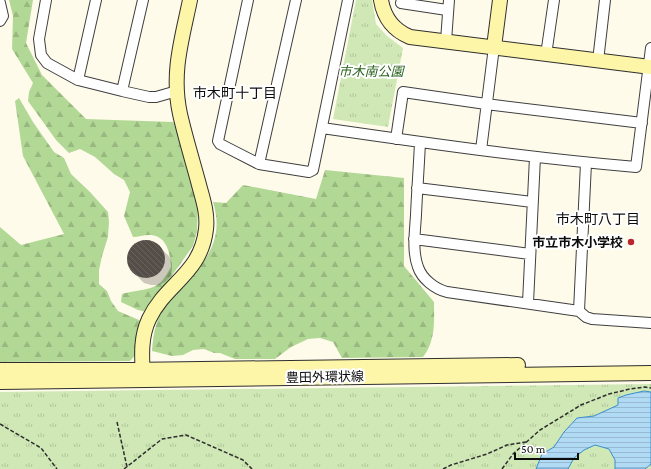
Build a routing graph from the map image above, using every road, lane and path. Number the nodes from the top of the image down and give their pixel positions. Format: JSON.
{"nodes":[{"id":1,"x":46,"y":0,"type":"edge"},
{"id":2,"x":96,"y":0,"type":"edge"},
{"id":3,"x":143,"y":0,"type":"edge"},
{"id":4,"x":190,"y":0,"type":"edge"},
{"id":5,"x":248,"y":0,"type":"edge"},
{"id":6,"x":296,"y":0,"type":"edge"},
{"id":7,"x":348,"y":0,"type":"edge"},
{"id":8,"x":381,"y":0,"type":"edge"},
{"id":9,"x":402,"y":0,"type":"edge"},
{"id":10,"x":500,"y":0,"type":"edge"},
{"id":11,"x":554,"y":0,"type":"edge"},
{"id":12,"x":605,"y":0,"type":"edge"},
{"id":13,"x":0,"y":3,"type":"edge"},
{"id":14,"x":448,"y":5,"type":"edge"},
{"id":15,"x":0,"y":21,"type":"edge"},
{"id":16,"x":446,"y":41,"type":"junction"},
{"id":17,"x":494,"y":47,"type":"junction"},
{"id":18,"x":651,"y":48,"type":"edge"},
{"id":19,"x":546,"y":55,"type":"junction"},
{"id":20,"x":598,"y":61,"type":"junction"},
{"id":21,"x":650,"y":67,"type":"edge"},
{"id":22,"x":78,"y":80,"type":"junction"},
{"id":23,"x":122,"y":91,"type":"junction"},
{"id":24,"x":177,"y":91,"type":"junction"},
{"id":25,"x":486,"y":104,"type":"junction"},
{"id":26,"x":642,"y":123,"type":"junction"},
{"id":27,"x":322,"y":128,"type":"junction"},
{"id":28,"x":396,"y":139,"type":"junction"},
{"id":29,"x":420,"y":142,"type":"junction"},
{"id":30,"x":481,"y":150,"type":"junction"},
{"id":31,"x":535,"y":157,"type":"junction"},
{"id":32,"x":586,"y":163,"type":"junction"},
{"id":33,"x":259,"y":164,"type":"junction"},
{"id":34,"x":417,"y":188,"type":"junction"},
{"id":35,"x":532,"y":202,"type":"junction"},
{"id":36,"x":414,"y":239,"type":"junction"},
{"id":37,"x":530,"y":254,"type":"junction"},
{"id":38,"x":528,"y":304,"type":"junction"},
{"id":39,"x":579,"y":311,"type":"junction"},
{"id":40,"x":651,"y":323,"type":"edge"},
{"id":41,"x":651,"y":364,"type":"edge"},
{"id":42,"x":0,"y":370,"type":"edge"},
{"id":43,"x":143,"y":374,"type":"junction"},
{"id":44,"x":651,"y":374,"type":"edge"},
{"id":45,"x":0,"y":382,"type":"edge"},
{"id":46,"x":651,"y":388,"type":"edge"},
{"id":47,"x":117,"y":422,"type":"dead end"},
{"id":48,"x":0,"y":424,"type":"edge"},
{"id":49,"x":528,"y":441,"type":"junction"},
{"id":50,"x":125,"y":468,"type":"edge"},
{"id":51,"x":57,"y":469,"type":"edge"},
{"id":52,"x":252,"y":469,"type":"edge"},
{"id":53,"x":443,"y":469,"type":"edge"},
{"id":54,"x":502,"y":469,"type":"edge"}],
"edges":[{"from":1,"to":22,"type":"street"},
{"from":2,"to":22,"type":"street"},
{"from":3,"to":23,"type":"street"},
{"from":4,"to":24,"type":"street"},
{"from":5,"to":33,"type":"street"},
{"from":6,"to":33,"type":"street"},
{"from":7,"to":27,"type":"street"},
{"from":8,"to":16,"type":"street"},
{"from":9,"to":14,"type":"street"},
{"from":10,"to":17,"type":"street"},
{"from":11,"to":19,"type":"street"},
{"from":12,"to":20,"type":"street"},
{"from":13,"to":15,"type":"street"},
{"from":14,"to":16,"type":"street"},
{"from":16,"to":17,"type":"street"},
{"from":17,"to":19,"type":"street"},
{"from":17,"to":25,"type":"street"},
{"from":18,"to":21,"type":"street"},
{"from":19,"to":20,"type":"street"},
{"from":20,"to":21,"type":"street"},
{"from":21,"to":26,"type":"street"},
{"from":22,"to":23,"type":"street"},
{"from":23,"to":24,"type":"street"},
{"from":24,"to":43,"type":"street"},
{"from":25,"to":26,"type":"street"},
{"from":25,"to":28,"type":"street"},
{"from":25,"to":30,"type":"street"},
{"from":26,"to":32,"type":"street"},
{"from":27,"to":28,"type":"street"},
{"from":27,"to":33,"type":"street"},
{"from":28,"to":29,"type":"street"},
{"from":29,"to":30,"type":"street"},
{"from":29,"to":34,"type":"street"},
{"from":30,"to":31,"type":"street"},
{"from":31,"to":32,"type":"street"},
{"from":31,"to":35,"type":"street"},
{"from":32,"to":39,"type":"street"},
{"from":34,"to":35,"type":"street"},
{"from":34,"to":36,"type":"street"},
{"from":35,"to":37,"type":"street"},
{"from":36,"to":37,"type":"street"},
{"from":36,"to":38,"type":"street"},
{"from":37,"to":38,"type":"street"},
{"from":38,"to":39,"type":"street"},
{"from":39,"to":40,"type":"street"},
{"from":41,"to":43,"type":"street","name":"豊田外環状線"},
{"from":42,"to":43,"type":"street","name":"豊田外環状線"},
{"from":43,"to":44,"type":"street","name":"豊田外環状線"},
{"from":43,"to":45,"type":"street","name":"豊田外環状線"},
{"from":46,"to":49,"type":"path"},
{"from":47,"to":50,"type":"path"},
{"from":48,"to":51,"type":"path"},
{"from":49,"to":53,"type":"path"},
{"from":49,"to":54,"type":"path"},
{"from":50,"to":52,"type":"path"}]}
